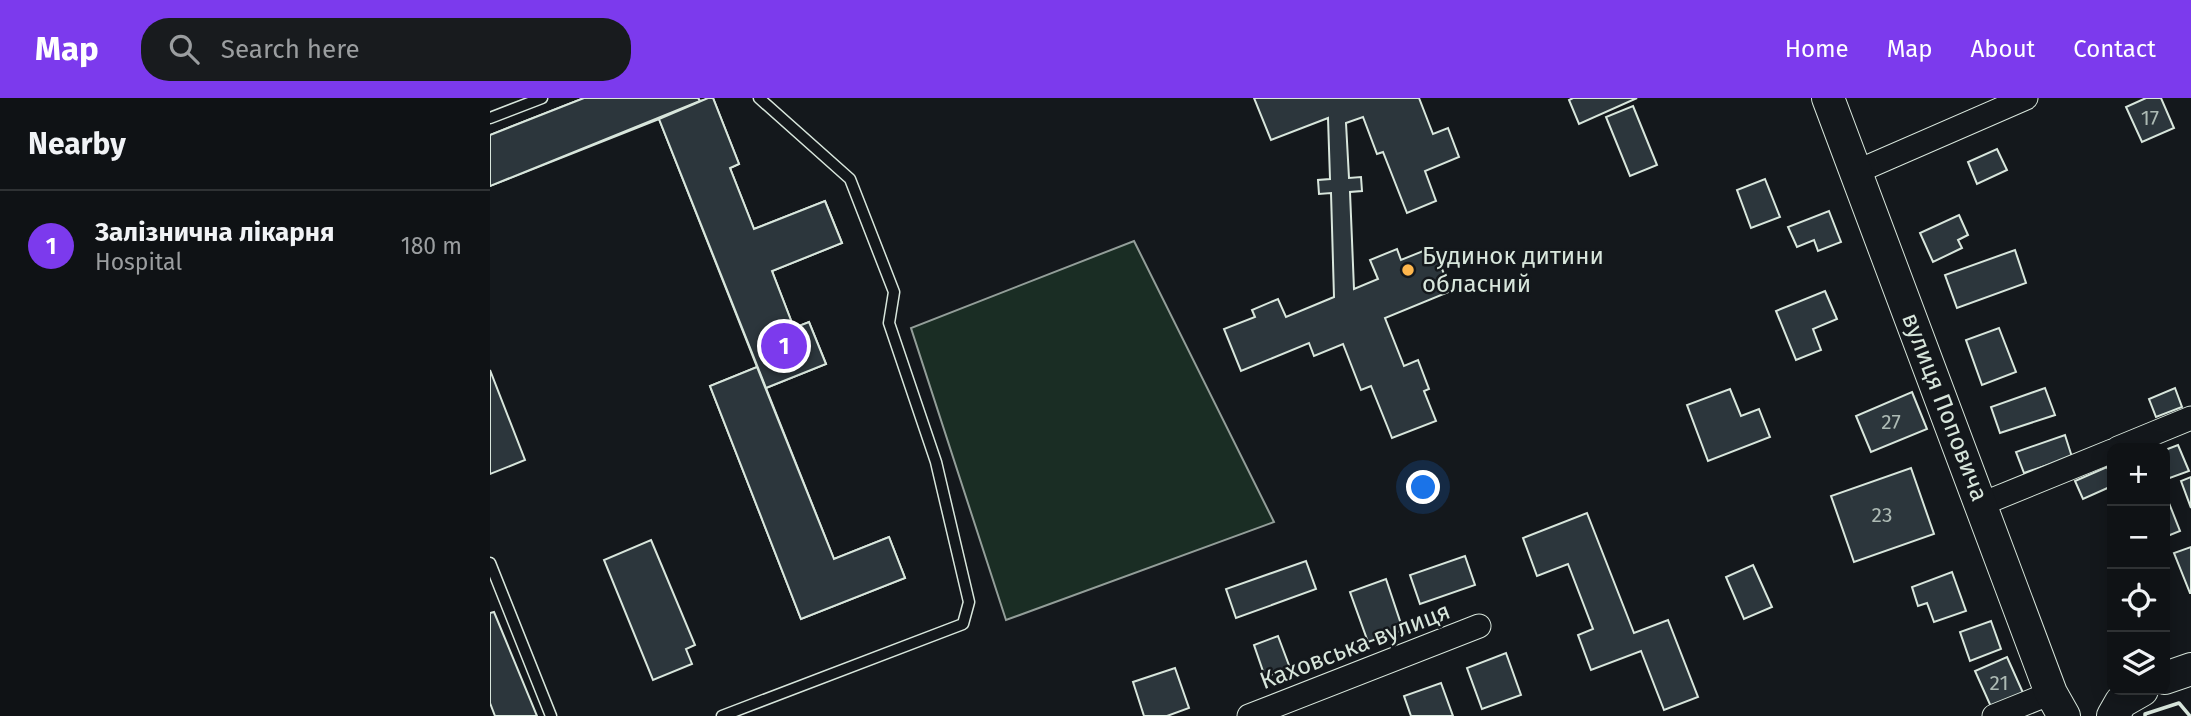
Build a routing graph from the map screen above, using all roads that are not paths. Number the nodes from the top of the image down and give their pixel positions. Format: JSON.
{"nodes":[{"id":1,"x":542,"y":98,"type":"edge"},
{"id":2,"x":760,"y":98,"type":"edge"},
{"id":3,"x":1828,"y":98,"type":"edge"},
{"id":4,"x":2026,"y":98,"type":"edge"},
{"id":5,"x":490,"y":118,"type":"edge"},
{"id":6,"x":1856,"y":172,"type":"junction"},
{"id":7,"x":2191,"y":418,"type":"edge"},
{"id":8,"x":2130,"y":443,"type":"edge"},
{"id":9,"x":2107,"y":453,"type":"edge"},
{"id":10,"x":1982,"y":505,"type":"junction"},
{"id":11,"x":490,"y":563,"type":"edge"},
{"id":12,"x":1479,"y":626,"type":"dead end"},
{"id":13,"x":2191,"y":669,"type":"edge"},
{"id":14,"x":2170,"y":676,"type":"edge"},
{"id":15,"x":2133,"y":695,"type":"edge"},
{"id":16,"x":2057,"y":704,"type":"edge"},
{"id":17,"x":551,"y":716,"type":"edge"},
{"id":18,"x":722,"y":716,"type":"edge"},
{"id":19,"x":1250,"y":716,"type":"edge"},
{"id":20,"x":1994,"y":716,"type":"edge"},
{"id":21,"x":2113,"y":716,"type":"edge"}],
"edges":[{"from":1,"to":5,"type":"lane"},
{"from":2,"to":18,"type":"lane"},
{"from":3,"to":6,"type":"street","name":"вулиця Поповича"},
{"from":4,"to":6,"type":"street"},
{"from":6,"to":10,"type":"street","name":"вулиця Поповича"},
{"from":7,"to":8,"type":"street"},
{"from":9,"to":10,"type":"street"},
{"from":10,"to":16,"type":"street","name":"вулиця Поповича"},
{"from":11,"to":17,"type":"lane"},
{"from":12,"to":19,"type":"street","name":"Каховська вулиця"},
{"from":13,"to":14,"type":"street"},
{"from":15,"to":21,"type":"street"},
{"from":16,"to":20,"type":"street"}]}
